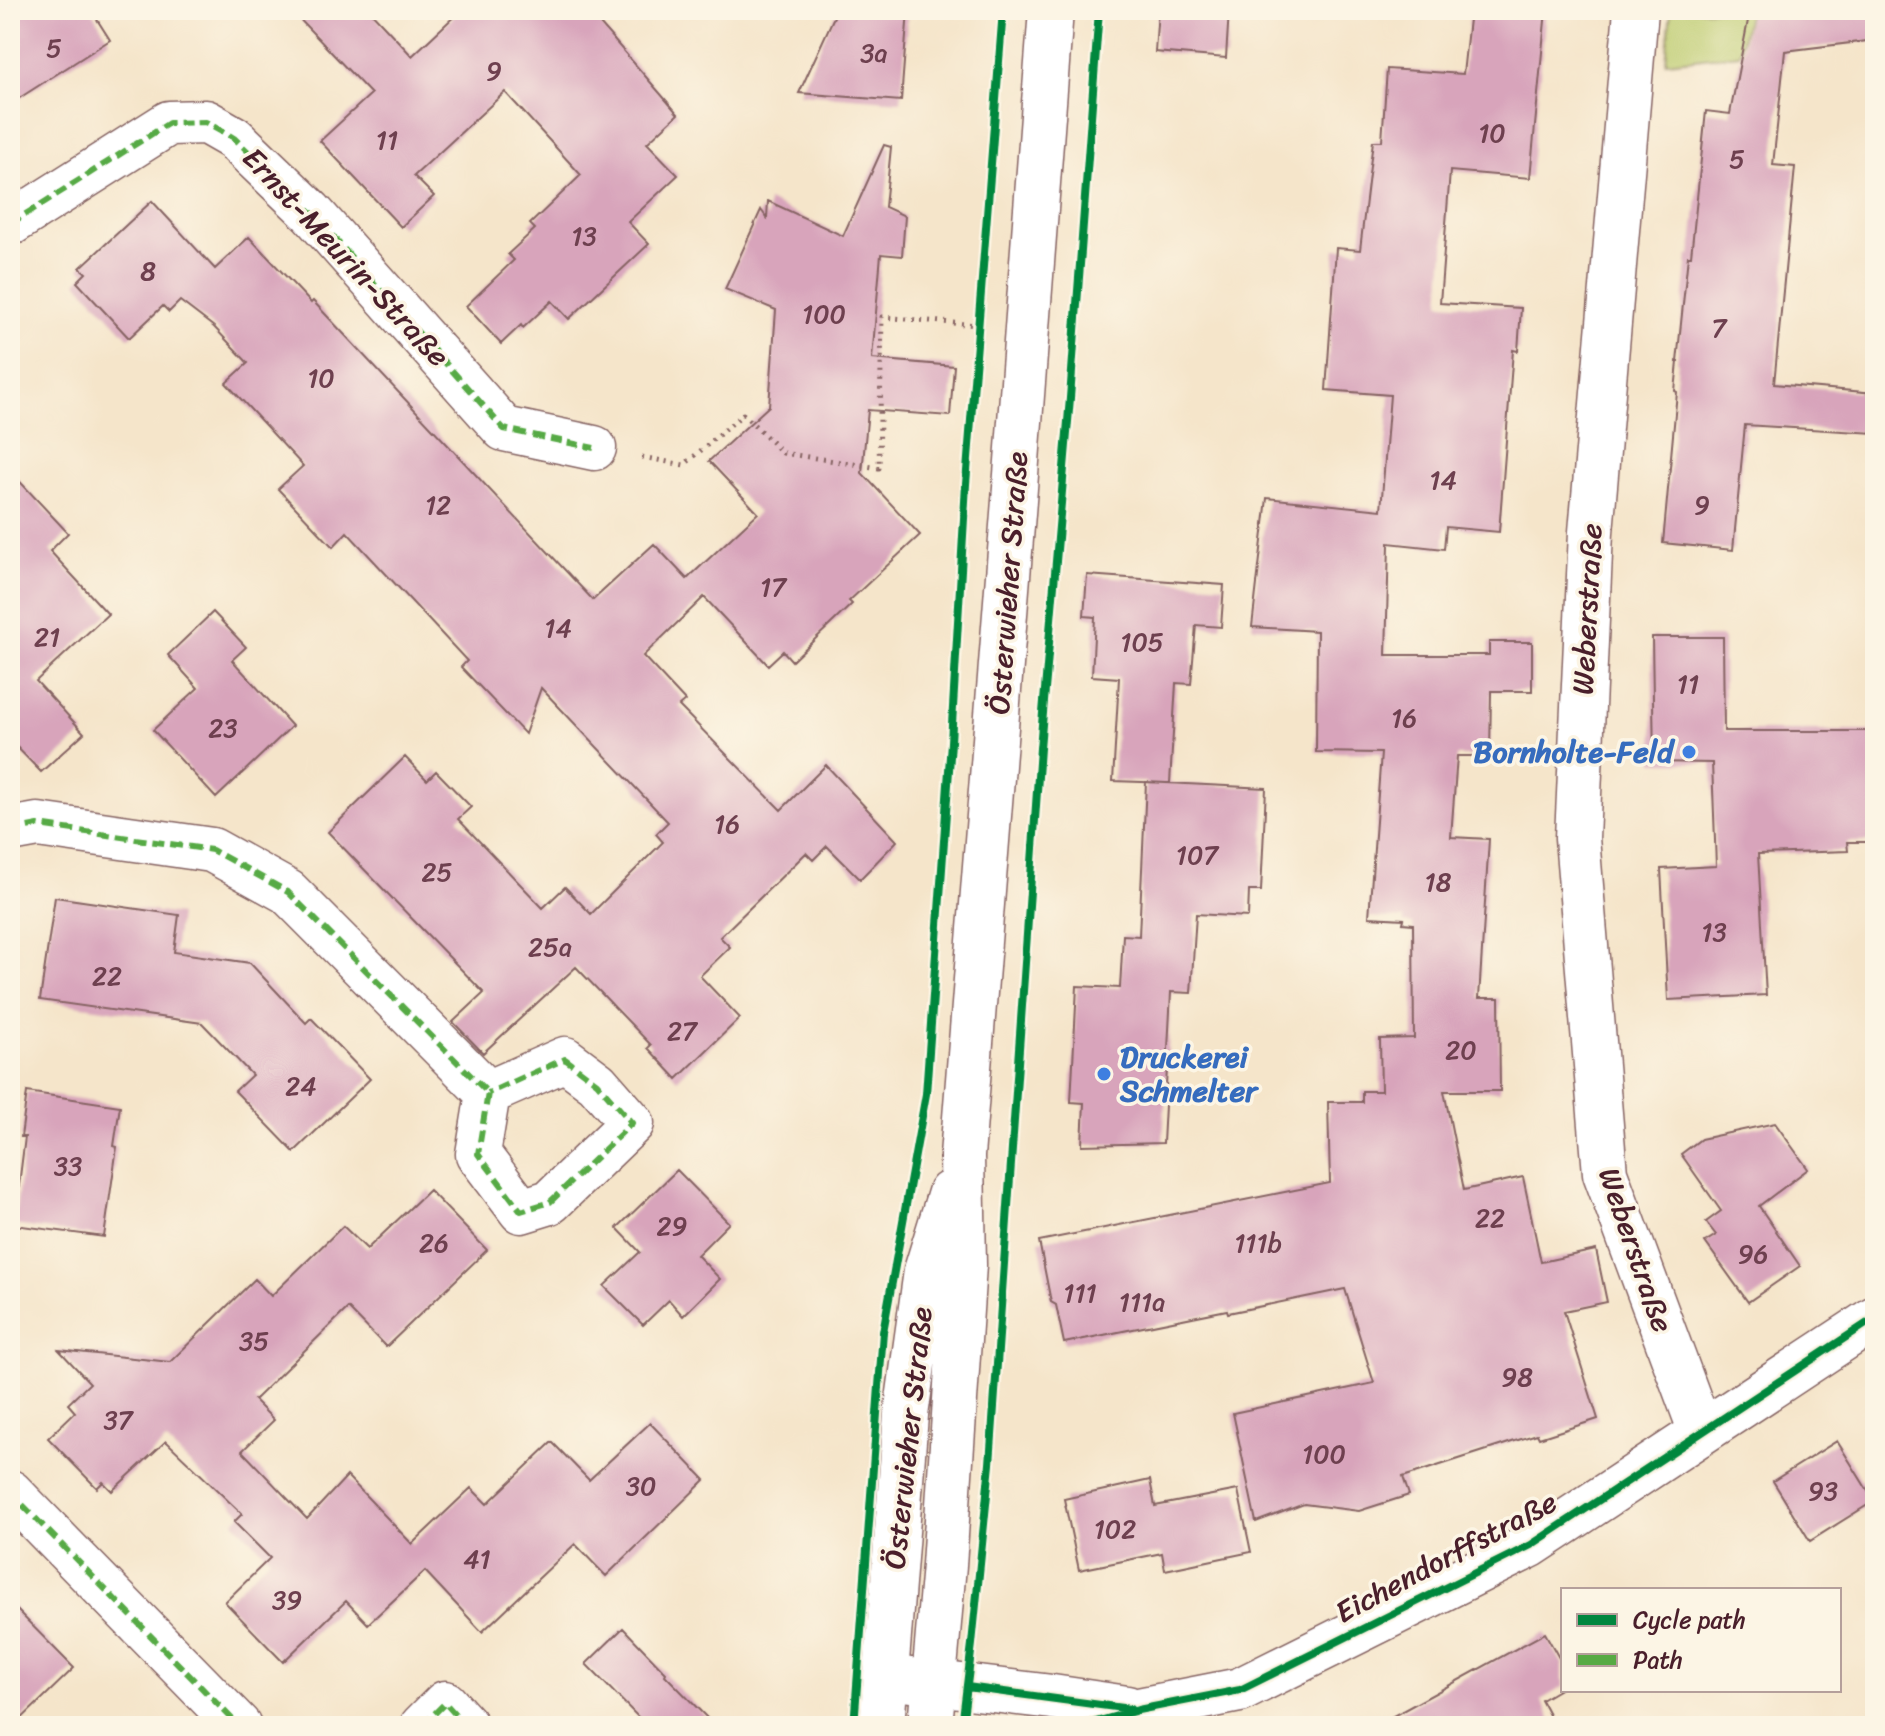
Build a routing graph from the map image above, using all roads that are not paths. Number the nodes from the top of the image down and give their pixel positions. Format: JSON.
{"nodes":[{"id":1,"x":1051,"y":10,"type":"edge"},
{"id":2,"x":1636,"y":10,"type":"edge"},
{"id":3,"x":10,"y":224,"type":"edge"},
{"id":4,"x":594,"y":448,"type":"road end"},
{"id":5,"x":10,"y":830,"type":"edge"},
{"id":6,"x":488,"y":1093,"type":"dead end"},
{"id":7,"x":962,"y":1156,"type":"junction"},
{"id":8,"x":1875,"y":1318,"type":"edge"},
{"id":9,"x":1701,"y":1432,"type":"junction"},
{"id":10,"x":10,"y":1492,"type":"edge"},
{"id":11,"x":886,"y":1677,"type":"junction"},
{"id":12,"x":934,"y":1683,"type":"junction"},
{"id":13,"x":1138,"y":1710,"type":"junction"},
{"id":14,"x":239,"y":1726,"type":"edge"},
{"id":15,"x":422,"y":1726,"type":"edge"},
{"id":16,"x":466,"y":1726,"type":"edge"},
{"id":17,"x":882,"y":1726,"type":"edge"},
{"id":18,"x":930,"y":1726,"type":"edge"},
{"id":19,"x":1082,"y":1726,"type":"edge"}],
"edges":[{"from":1,"to":7,"type":"street","name":"Österwieher Straße"},
{"from":2,"to":9,"type":"street","name":"Weberstraße"},
{"from":3,"to":4,"type":"street","name":"Ernst-Meurin-Straße"},
{"from":5,"to":6,"type":"street"},
{"from":7,"to":11,"type":"street","name":"Österwieher Straße"},
{"from":7,"to":12,"type":"street","name":"Österwieher Straße"},
{"from":8,"to":9,"type":"street","name":"Eichendorffstraße"},
{"from":9,"to":13,"type":"street","name":"Eichendorffstraße"},
{"from":10,"to":14,"type":"street"},
{"from":11,"to":12,"type":"street","name":"Eichendorffstraße"},
{"from":11,"to":17,"type":"street","name":"Österwieher Straße"},
{"from":12,"to":13,"type":"street","name":"Eichendorffstraße"},
{"from":12,"to":18,"type":"street","name":"Österwieher Straße"},
{"from":13,"to":19,"type":"street","name":"Eichendorffstraße"},
{"from":15,"to":16,"type":"street"}]}
